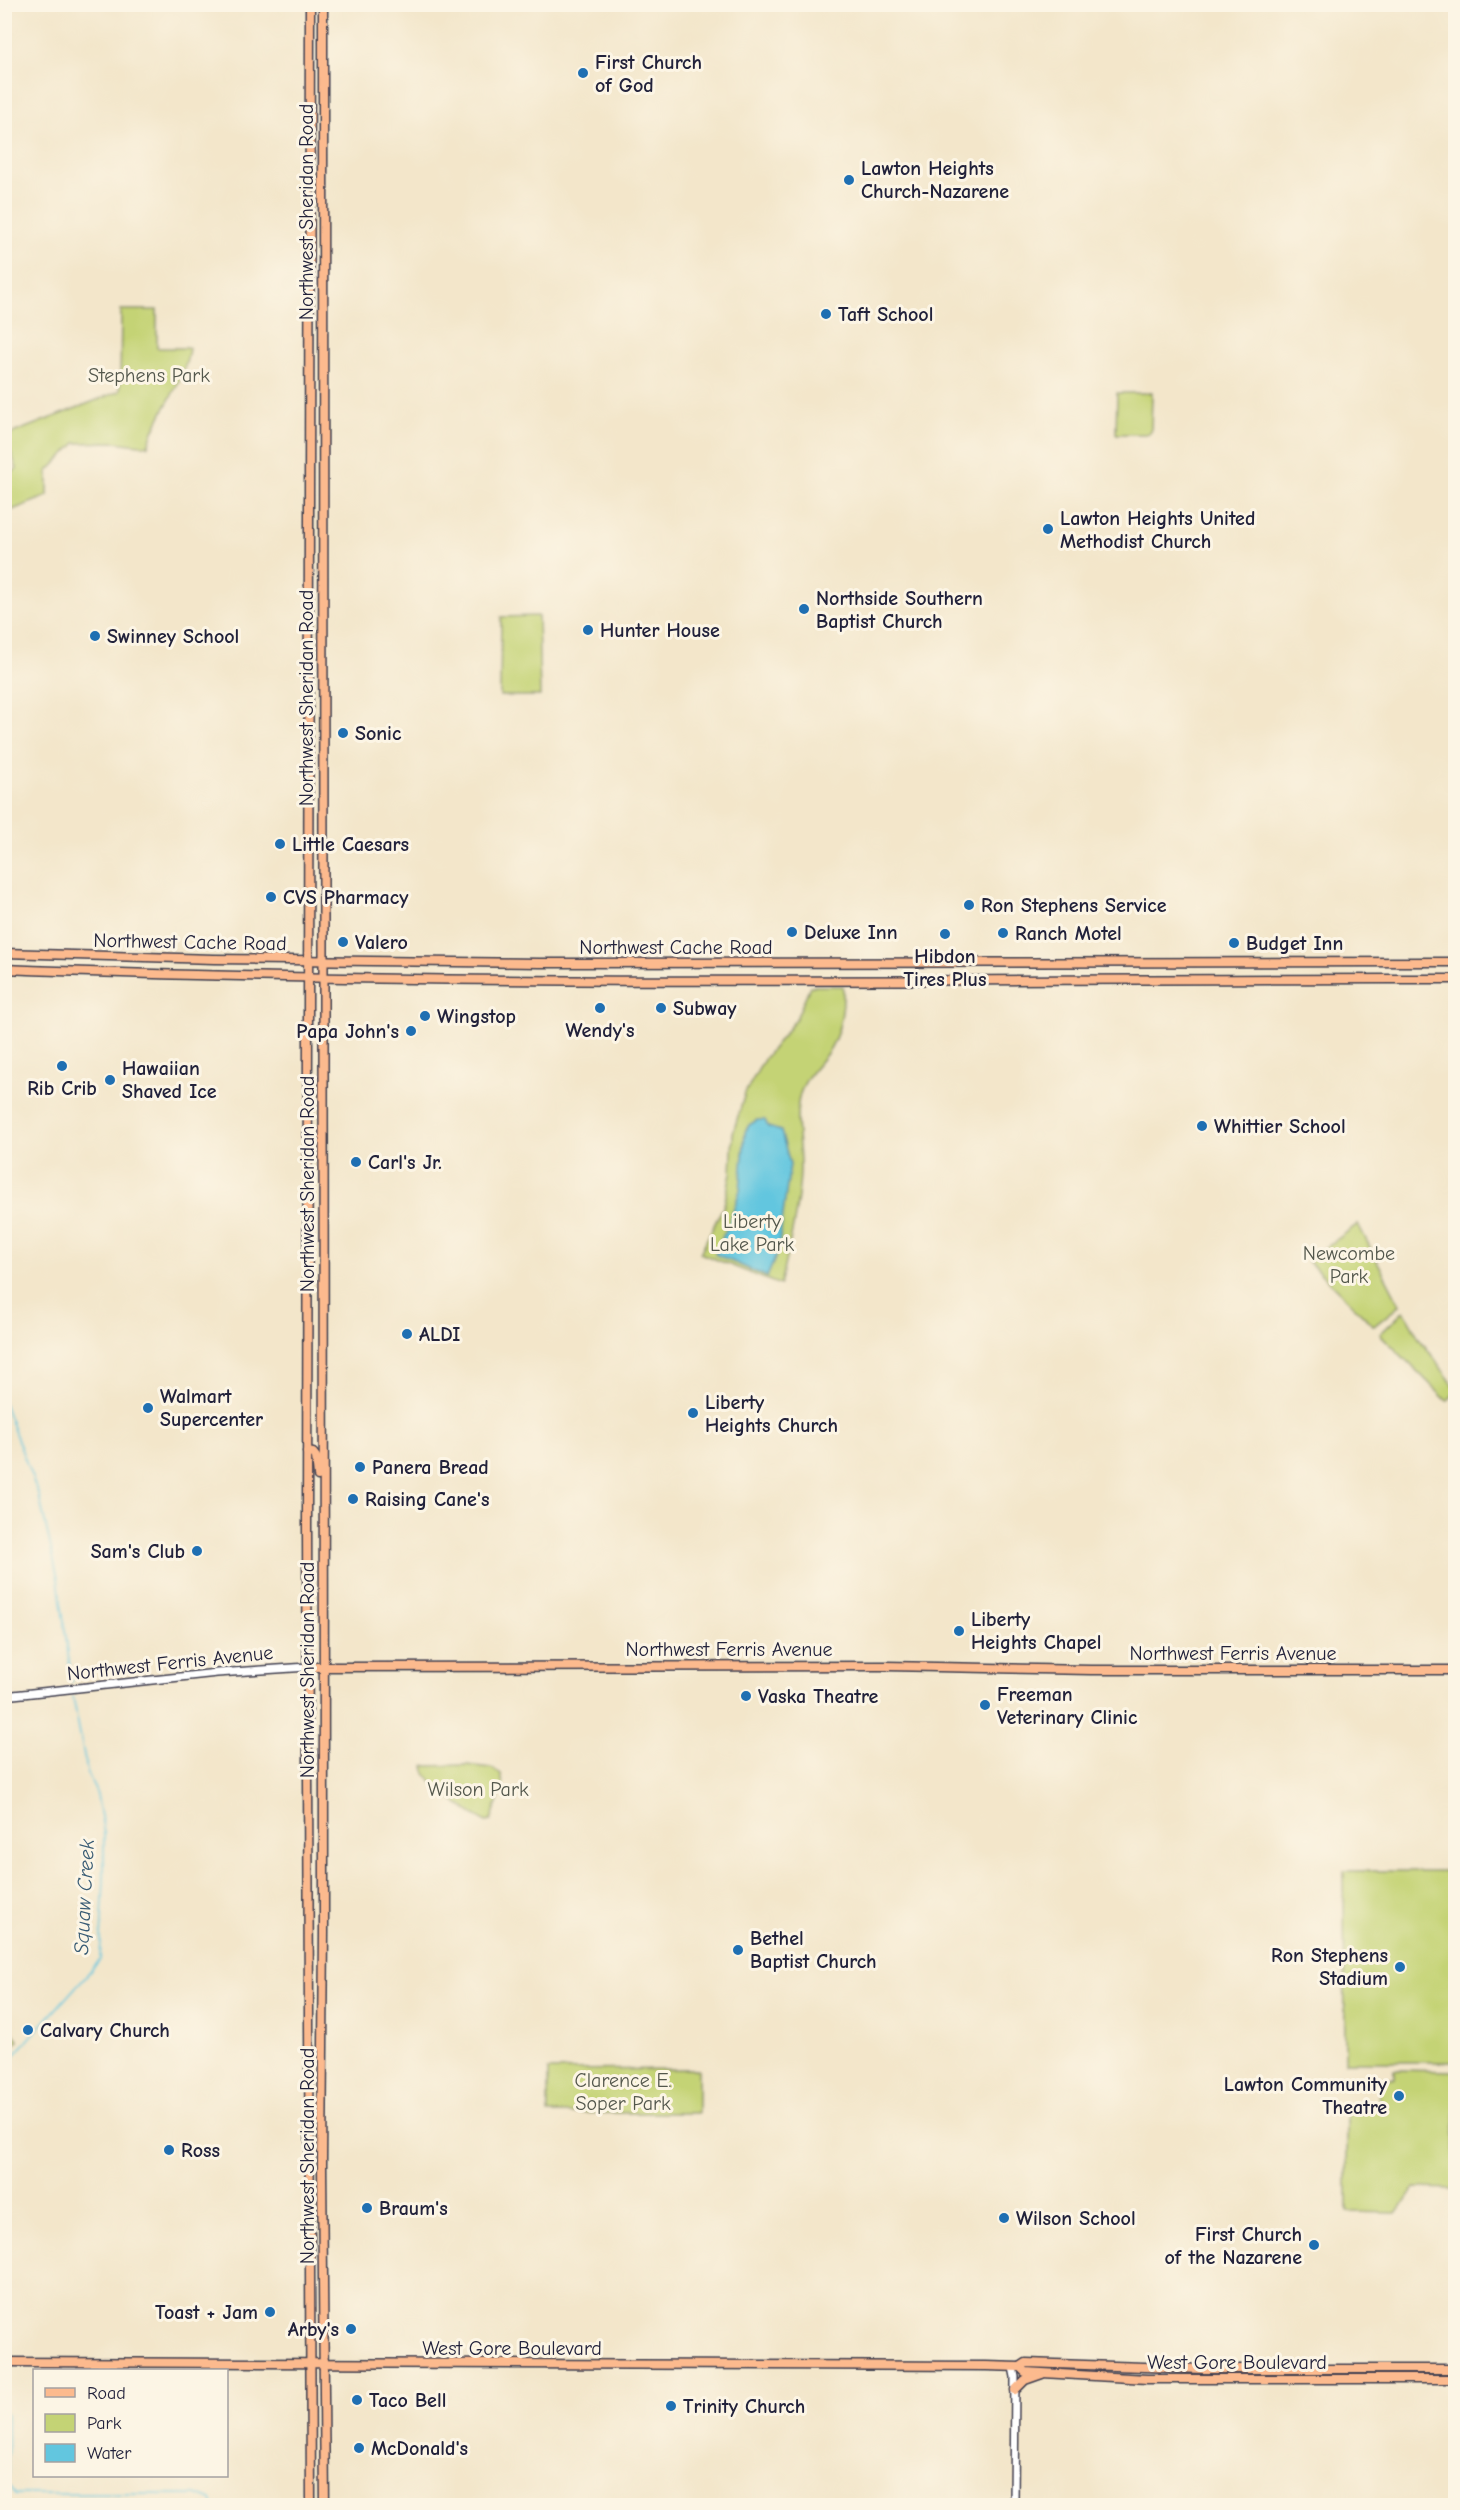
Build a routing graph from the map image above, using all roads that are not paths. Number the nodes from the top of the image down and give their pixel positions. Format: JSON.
{"nodes":[{"id":1,"x":310,"y":4,"type":"edge"},
{"id":2,"x":323,"y":4,"type":"edge"},
{"id":3,"x":4,"y":953,"type":"edge"},
{"id":4,"x":308,"y":961,"type":"junction"},
{"id":5,"x":324,"y":961,"type":"junction"},
{"id":6,"x":1455,"y":962,"type":"edge"},
{"id":7,"x":4,"y":969,"type":"edge"},
{"id":8,"x":308,"y":978,"type":"junction"},
{"id":9,"x":324,"y":978,"type":"junction"},
{"id":10,"x":1455,"y":980,"type":"edge"},
{"id":11,"x":308,"y":1375,"type":"junction"},
{"id":12,"x":307,"y":1452,"type":"junction"},
{"id":13,"x":323,"y":1453,"type":"junction"},
{"id":14,"x":324,"y":1499,"type":"junction"},
{"id":15,"x":323,"y":1666,"type":"junction"},
{"id":16,"x":308,"y":1667,"type":"junction"},
{"id":17,"x":1455,"y":1670,"type":"edge"},
{"id":18,"x":4,"y":1696,"type":"edge"},
{"id":19,"x":4,"y":2362,"type":"edge"},
{"id":20,"x":309,"y":2363,"type":"junction"},
{"id":21,"x":324,"y":2363,"type":"junction"},
{"id":22,"x":1016,"y":2367,"type":"junction"},
{"id":23,"x":1455,"y":2369,"type":"edge"},
{"id":24,"x":1044,"y":2373,"type":"junction"},
{"id":25,"x":1455,"y":2379,"type":"edge"},
{"id":26,"x":1015,"y":2390,"type":"junction"},
{"id":27,"x":311,"y":2505,"type":"edge"},
{"id":28,"x":325,"y":2505,"type":"edge"},
{"id":29,"x":1014,"y":2505,"type":"edge"}],
"edges":[{"from":1,"to":4,"type":"main road","name":"Northwest Sheridan Road"},
{"from":2,"to":5,"type":"main road","name":"Northwest Sheridan Road"},
{"from":3,"to":4,"type":"main road","name":"Northwest Cache Road"},
{"from":4,"to":5,"type":"main road","name":"Northwest Cache Road"},
{"from":4,"to":8,"type":"main road","name":"Northwest Sheridan Road"},
{"from":5,"to":6,"type":"main road","name":"Northwest Cache Road"},
{"from":5,"to":9,"type":"main road","name":"Northwest Sheridan Road"},
{"from":7,"to":8,"type":"main road","name":"Northwest Cache Road"},
{"from":8,"to":9,"type":"main road","name":"Northwest Cache Road"},
{"from":8,"to":11,"type":"main road","name":"Northwest Sheridan Road"},
{"from":9,"to":10,"type":"main road","name":"Northwest Cache Road"},
{"from":9,"to":13,"type":"main road","name":"Northwest Sheridan Road"},
{"from":11,"to":12,"type":"main road","name":"Northwest Sheridan Road"},
{"from":11,"to":13,"type":"main road"},
{"from":12,"to":14,"type":"main road"},
{"from":12,"to":16,"type":"main road","name":"Northwest Sheridan Road"},
{"from":13,"to":14,"type":"main road","name":"Northwest Sheridan Road"},
{"from":14,"to":15,"type":"main road","name":"Northwest Sheridan Road"},
{"from":15,"to":16,"type":"main road","name":"Northwest Ferris Avenue"},
{"from":15,"to":17,"type":"main road","name":"Northwest Ferris Avenue"},
{"from":15,"to":21,"type":"main road","name":"Northwest Sheridan Road"},
{"from":16,"to":18,"type":"street","name":"Northwest Ferris Avenue"},
{"from":16,"to":20,"type":"main road","name":"Northwest Sheridan Road"},
{"from":19,"to":20,"type":"main road","name":"West Gore Boulevard"},
{"from":20,"to":21,"type":"main road","name":"West Gore Boulevard"},
{"from":20,"to":27,"type":"main road","name":"Northwest Sheridan Road"},
{"from":21,"to":22,"type":"main road","name":"West Gore Boulevard"},
{"from":21,"to":28,"type":"main road","name":"Northwest Sheridan Road"},
{"from":22,"to":23,"type":"main road","name":"West Gore Boulevard"},
{"from":22,"to":24,"type":"main road","name":"West Gore Boulevard"},
{"from":22,"to":26,"type":"street"},
{"from":24,"to":25,"type":"main road","name":"West Gore Boulevard"},
{"from":24,"to":26,"type":"main road"},
{"from":26,"to":29,"type":"street"}]}
